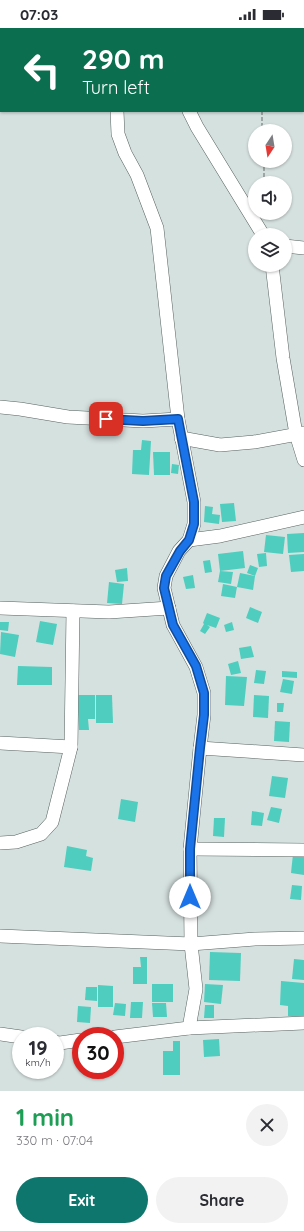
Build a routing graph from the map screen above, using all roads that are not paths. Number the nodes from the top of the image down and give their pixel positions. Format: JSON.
{"nodes":[{"id":1,"x":117,"y":112,"type":"edge"},
{"id":2,"x":190,"y":112,"type":"edge"},
{"id":3,"x":259,"y":228,"type":"edge"},
{"id":4,"x":292,"y":247,"type":"edge"},
{"id":5,"x":304,"y":248,"type":"edge"},
{"id":6,"x":273,"y":272,"type":"edge"},
{"id":7,"x":0,"y":407,"type":"edge"},
{"id":8,"x":178,"y":419,"type":"junction"},
{"id":9,"x":300,"y":434,"type":"edge"},
{"id":10,"x":181,"y":438,"type":"junction"},
{"id":11,"x":304,"y":460,"type":"edge"},
{"id":12,"x":304,"y":517,"type":"edge"},
{"id":13,"x":189,"y":540,"type":"junction"},
{"id":14,"x":0,"y":608,"type":"edge"},
{"id":15,"x":169,"y":608,"type":"junction"},
{"id":16,"x":73,"y":611,"type":"junction"},
{"id":17,"x":0,"y":743,"type":"edge"},
{"id":18,"x":71,"y":747,"type":"junction"},
{"id":19,"x":200,"y":748,"type":"junction"},
{"id":20,"x":304,"y":755,"type":"edge"},
{"id":21,"x":0,"y":842,"type":"edge"},
{"id":22,"x":190,"y":849,"type":"junction"},
{"id":23,"x":304,"y":850,"type":"edge"},
{"id":24,"x":0,"y":936,"type":"edge"},
{"id":25,"x":304,"y":938,"type":"edge"},
{"id":26,"x":191,"y":944,"type":"junction"},
{"id":27,"x":304,"y":1023,"type":"edge"},
{"id":28,"x":189,"y":1028,"type":"junction"},
{"id":29,"x":0,"y":1034,"type":"edge"},
{"id":30,"x":124,"y":1035,"type":"edge"},
{"id":31,"x":12,"y":1036,"type":"edge"}],
"edges":[{"from":1,"to":8,"type":"street"},
{"from":2,"to":3,"type":"street"},
{"from":4,"to":5,"type":"street"},
{"from":6,"to":9,"type":"street"},
{"from":7,"to":8,"type":"street"},
{"from":8,"to":10,"type":"street"},
{"from":9,"to":10,"type":"street"},
{"from":9,"to":11,"type":"street"},
{"from":10,"to":13,"type":"street"},
{"from":12,"to":13,"type":"street"},
{"from":13,"to":15,"type":"street"},
{"from":14,"to":16,"type":"street"},
{"from":15,"to":16,"type":"street"},
{"from":15,"to":19,"type":"street"},
{"from":16,"to":18,"type":"street"},
{"from":17,"to":18,"type":"street"},
{"from":18,"to":21,"type":"street"},
{"from":19,"to":20,"type":"street"},
{"from":19,"to":22,"type":"street"},
{"from":22,"to":23,"type":"street"},
{"from":22,"to":26,"type":"street"},
{"from":24,"to":26,"type":"street"},
{"from":25,"to":26,"type":"street"},
{"from":26,"to":28,"type":"street"},
{"from":27,"to":28,"type":"street"},
{"from":28,"to":30,"type":"street"},
{"from":29,"to":31,"type":"street"}]}
